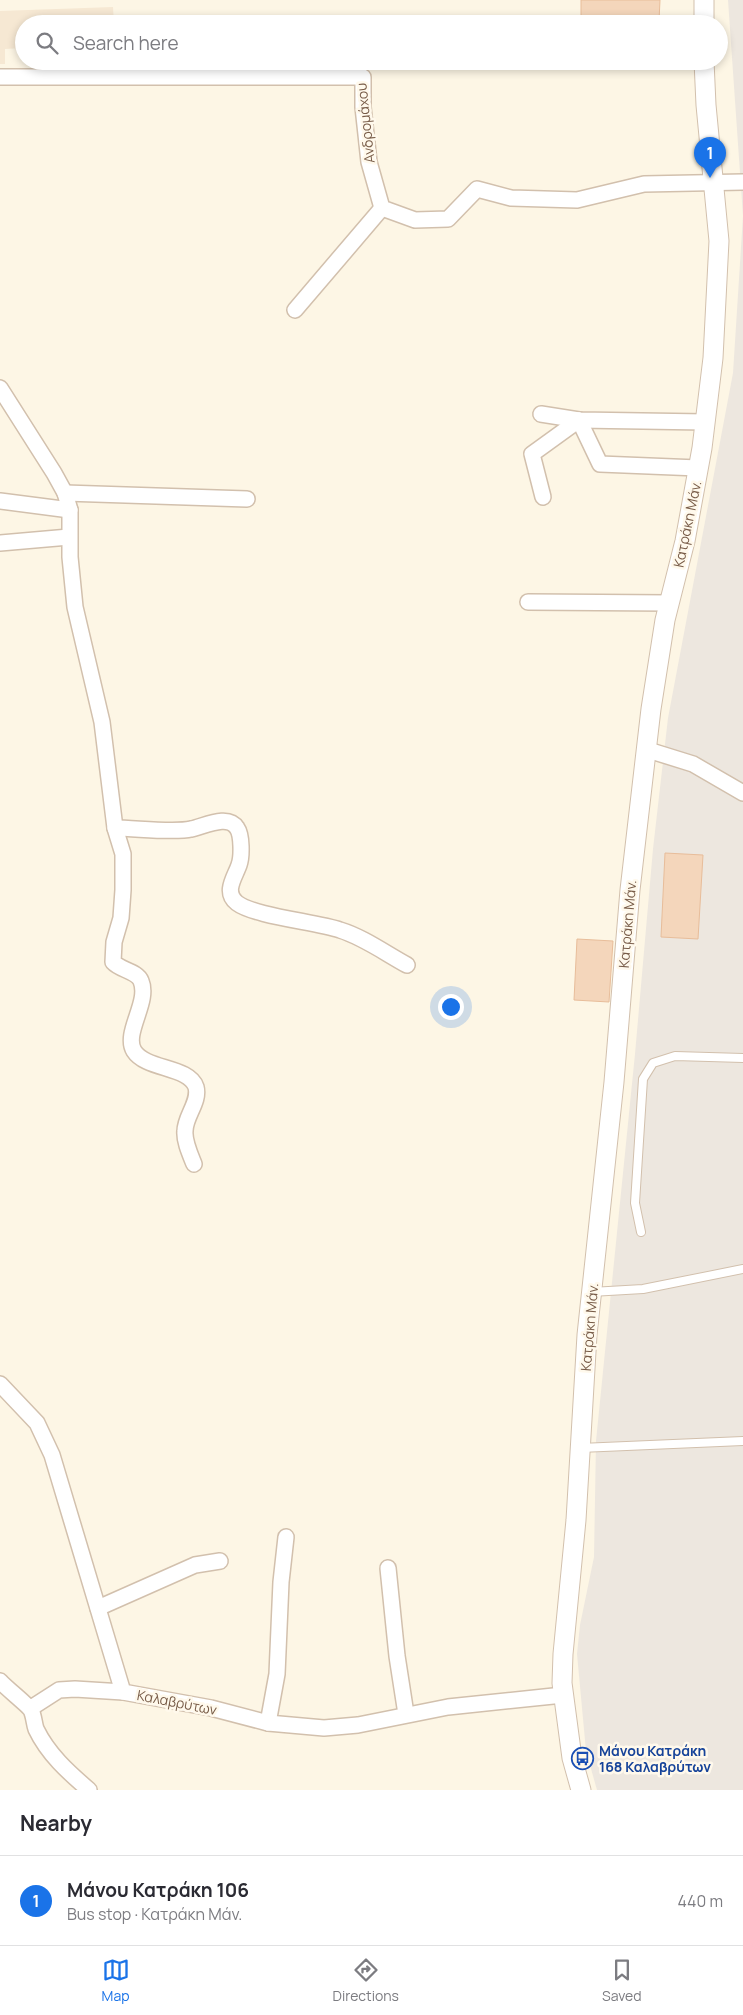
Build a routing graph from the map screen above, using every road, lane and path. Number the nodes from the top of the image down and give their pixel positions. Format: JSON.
{"nodes":[{"id":1,"x":704,"y":0,"type":"edge"},
{"id":2,"x":704,"y":15,"type":"edge"},
{"id":3,"x":704,"y":70,"type":"edge"},
{"id":4,"x":0,"y":77,"type":"edge"},
{"id":5,"x":743,"y":182,"type":"edge"},
{"id":6,"x":714,"y":183,"type":"junction"},
{"id":7,"x":382,"y":208,"type":"junction"},
{"id":8,"x":295,"y":310,"type":"dead end"},
{"id":9,"x":0,"y":388,"type":"edge"},
{"id":10,"x":541,"y":414,"type":"dead end"},
{"id":11,"x":579,"y":420,"type":"junction"},
{"id":12,"x":705,"y":422,"type":"junction"},
{"id":13,"x":698,"y":468,"type":"junction"},
{"id":14,"x":65,"y":493,"type":"junction"},
{"id":15,"x":542,"y":497,"type":"dead end"},
{"id":16,"x":247,"y":499,"type":"dead end"},
{"id":17,"x":0,"y":501,"type":"edge"},
{"id":18,"x":70,"y":510,"type":"junction"},
{"id":19,"x":69,"y":538,"type":"junction"},
{"id":20,"x":0,"y":543,"type":"edge"},
{"id":21,"x":528,"y":602,"type":"dead end"},
{"id":22,"x":669,"y":603,"type":"junction"},
{"id":23,"x":648,"y":750,"type":"junction"},
{"id":24,"x":743,"y":793,"type":"edge"},
{"id":25,"x":115,"y":828,"type":"junction"},
{"id":26,"x":407,"y":965,"type":"dead end"},
{"id":27,"x":743,"y":1058,"type":"edge"},
{"id":28,"x":194,"y":1164,"type":"dead end"},
{"id":29,"x":641,"y":1232,"type":"dead end"},
{"id":30,"x":743,"y":1269,"type":"edge"},
{"id":31,"x":592,"y":1292,"type":"junction"},
{"id":32,"x":0,"y":1384,"type":"edge"},
{"id":33,"x":743,"y":1441,"type":"edge"},
{"id":34,"x":580,"y":1448,"type":"junction"},
{"id":35,"x":286,"y":1537,"type":"dead end"},
{"id":36,"x":220,"y":1561,"type":"dead end"},
{"id":37,"x":388,"y":1568,"type":"dead end"},
{"id":38,"x":98,"y":1608,"type":"junction"},
{"id":39,"x":0,"y":1681,"type":"edge"},
{"id":40,"x":123,"y":1692,"type":"junction"},
{"id":41,"x":563,"y":1695,"type":"junction"},
{"id":42,"x":31,"y":1708,"type":"junction"},
{"id":43,"x":406,"y":1714,"type":"junction"},
{"id":44,"x":268,"y":1722,"type":"junction"},
{"id":45,"x":89,"y":1790,"type":"edge"},
{"id":46,"x":581,"y":1790,"type":"edge"}],
"edges":[{"from":1,"to":2,"type":"street"},
{"from":3,"to":6,"type":"street","name":"Κατράκη Μάν."},
{"from":4,"to":7,"type":"street","name":"Ανδρομάχου"},
{"from":5,"to":6,"type":"street"},
{"from":6,"to":7,"type":"street"},
{"from":6,"to":12,"type":"street","name":"Κατράκη Μάν."},
{"from":7,"to":8,"type":"street"},
{"from":9,"to":14,"type":"street"},
{"from":10,"to":11,"type":"street"},
{"from":11,"to":12,"type":"street"},
{"from":11,"to":13,"type":"street"},
{"from":11,"to":15,"type":"street"},
{"from":12,"to":13,"type":"street","name":"Κατράκη Μάν."},
{"from":13,"to":22,"type":"street","name":"Κατράκη Μάν."},
{"from":14,"to":16,"type":"street"},
{"from":14,"to":18,"type":"street"},
{"from":17,"to":18,"type":"street"},
{"from":18,"to":19,"type":"street"},
{"from":19,"to":20,"type":"street"},
{"from":19,"to":25,"type":"street"},
{"from":21,"to":22,"type":"street"},
{"from":22,"to":23,"type":"street","name":"Κατράκη Μάν."},
{"from":23,"to":24,"type":"street"},
{"from":23,"to":31,"type":"street","name":"Κατράκη Μάν."},
{"from":25,"to":26,"type":"street"},
{"from":25,"to":28,"type":"street"},
{"from":27,"to":29,"type":"lane"},
{"from":30,"to":31,"type":"lane"},
{"from":31,"to":34,"type":"street","name":"Κατράκη Μάν."},
{"from":32,"to":38,"type":"street","name":"Καλαβρύτων"},
{"from":33,"to":34,"type":"lane"},
{"from":34,"to":41,"type":"street","name":"Κατράκη Μάν."},
{"from":35,"to":44,"type":"street"},
{"from":36,"to":38,"type":"street"},
{"from":37,"to":43,"type":"street"},
{"from":38,"to":40,"type":"street","name":"Καλαβρύτων"},
{"from":39,"to":42,"type":"street"},
{"from":40,"to":42,"type":"street"},
{"from":40,"to":44,"type":"street","name":"Καλαβρύτων"},
{"from":41,"to":43,"type":"street","name":"Καλαβρύτων"},
{"from":41,"to":46,"type":"street","name":"Κατράκη Μάν."},
{"from":42,"to":45,"type":"street"},
{"from":43,"to":44,"type":"street","name":"Καλαβρύτων"}]}
